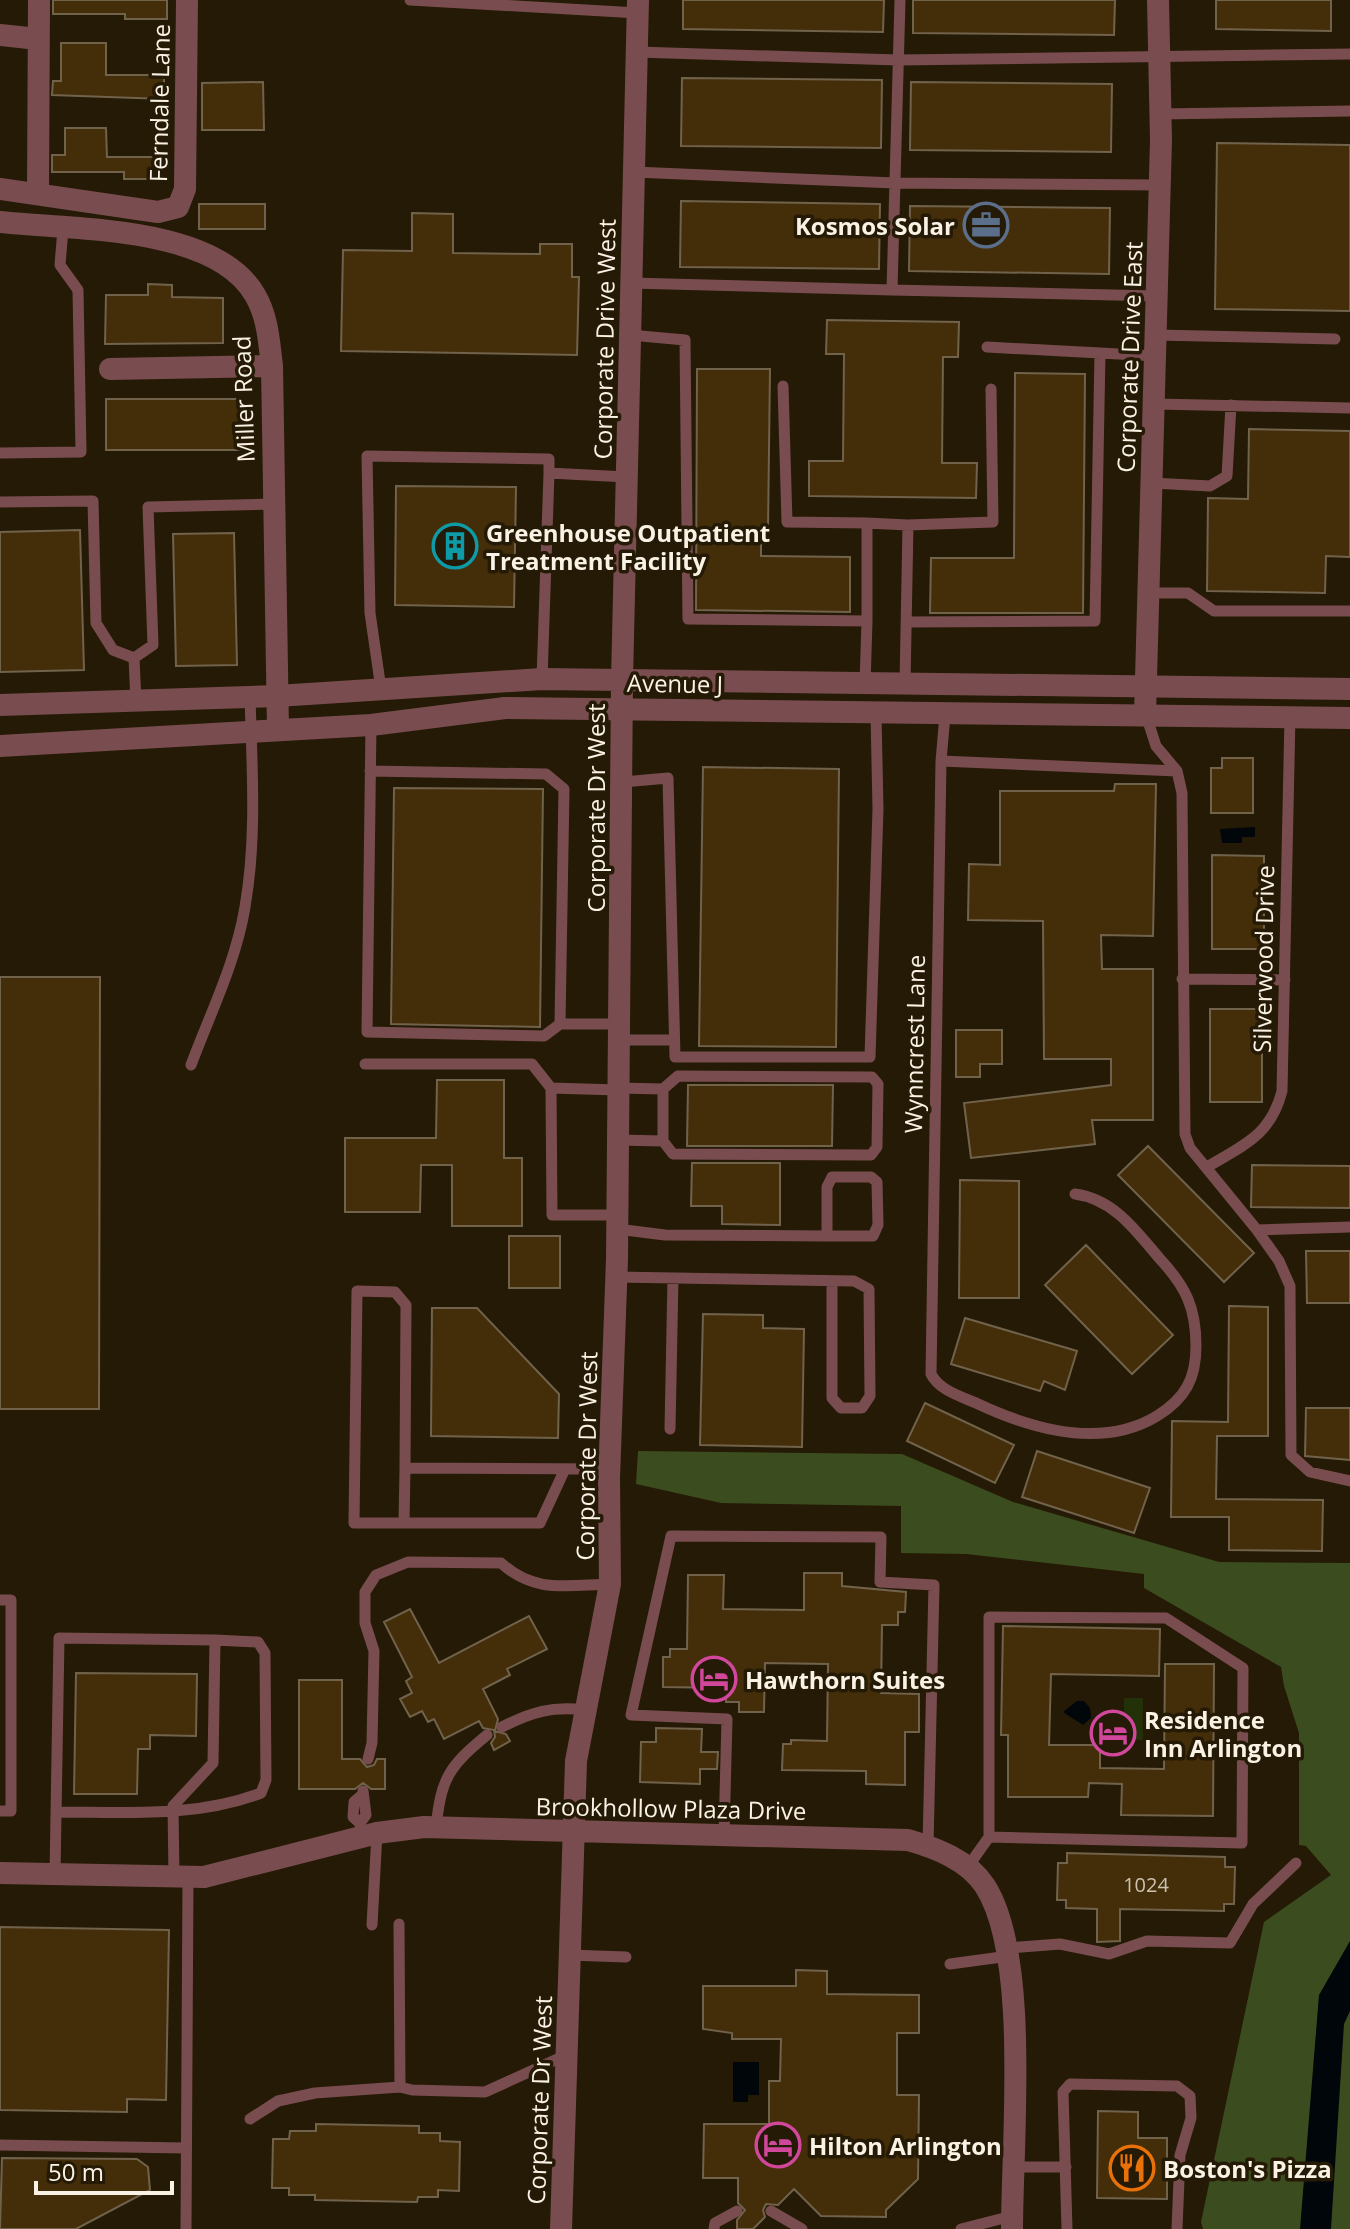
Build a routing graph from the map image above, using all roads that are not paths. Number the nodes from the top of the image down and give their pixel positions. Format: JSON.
{"nodes":[{"id":1,"x":39,"y":0,"type":"edge"},
{"id":2,"x":187,"y":0,"type":"edge"},
{"id":3,"x":410,"y":0,"type":"edge"},
{"id":4,"x":900,"y":0,"type":"edge"},
{"id":5,"x":1158,"y":0,"type":"edge"},
{"id":6,"x":638,"y":7,"type":"edge"},
{"id":7,"x":0,"y":35,"type":"edge"},
{"id":8,"x":38,"y":39,"type":"junction"},
{"id":9,"x":637,"y":52,"type":"junction"},
{"id":10,"x":1350,"y":54,"type":"edge"},
{"id":11,"x":1159,"y":58,"type":"junction"},
{"id":12,"x":898,"y":60,"type":"junction"},
{"id":13,"x":1350,"y":111,"type":"edge"},
{"id":14,"x":1160,"y":114,"type":"junction"},
{"id":15,"x":634,"y":172,"type":"junction"},
{"id":16,"x":895,"y":183,"type":"junction"},
{"id":17,"x":1160,"y":185,"type":"junction"},
{"id":18,"x":0,"y":189,"type":"edge"},
{"id":19,"x":38,"y":193,"type":"junction"},
{"id":20,"x":0,"y":222,"type":"edge"},
{"id":21,"x":63,"y":229,"type":"junction"},
{"id":22,"x":631,"y":283,"type":"junction"},
{"id":23,"x":892,"y":290,"type":"junction"},
{"id":24,"x":1157,"y":296,"type":"junction"},
{"id":25,"x":630,"y":335,"type":"junction"},
{"id":26,"x":1335,"y":339,"type":"dead end"},
{"id":27,"x":1156,"y":345,"type":"junction"},
{"id":28,"x":987,"y":347,"type":"dead end"},
{"id":29,"x":1100,"y":353,"type":"junction"},
{"id":30,"x":272,"y":366,"type":"junction"},
{"id":31,"x":110,"y":369,"type":"dead end"},
{"id":32,"x":783,"y":386,"type":"dead end"},
{"id":33,"x":991,"y":389,"type":"dead end"},
{"id":34,"x":1155,"y":404,"type":"junction"},
{"id":35,"x":1231,"y":405,"type":"junction"},
{"id":36,"x":1350,"y":408,"type":"edge"},
{"id":37,"x":0,"y":453,"type":"edge"},
{"id":38,"x":549,"y":473,"type":"junction"},
{"id":39,"x":626,"y":477,"type":"junction"},
{"id":40,"x":1152,"y":483,"type":"junction"},
{"id":41,"x":0,"y":502,"type":"edge"},
{"id":42,"x":272,"y":504,"type":"junction"},
{"id":43,"x":867,"y":523,"type":"junction"},
{"id":44,"x":908,"y":525,"type":"junction"},
{"id":45,"x":1149,"y":593,"type":"junction"},
{"id":46,"x":1350,"y":611,"type":"edge"},
{"id":47,"x":867,"y":621,"type":"junction"},
{"id":48,"x":906,"y":622,"type":"junction"},
{"id":49,"x":134,"y":658,"type":"junction"},
{"id":50,"x":542,"y":679,"type":"junction"},
{"id":51,"x":622,"y":680,"type":"junction"},
{"id":52,"x":865,"y":684,"type":"junction"},
{"id":53,"x":905,"y":684,"type":"junction"},
{"id":54,"x":1146,"y":685,"type":"junction"},
{"id":55,"x":381,"y":689,"type":"junction"},
{"id":56,"x":1350,"y":689,"type":"edge"},
{"id":57,"x":277,"y":696,"type":"junction"},
{"id":58,"x":250,"y":697,"type":"junction"},
{"id":59,"x":137,"y":703,"type":"junction"},
{"id":60,"x":0,"y":705,"type":"edge"},
{"id":61,"x":622,"y":708,"type":"junction"},
{"id":62,"x":876,"y":714,"type":"junction"},
{"id":63,"x":945,"y":715,"type":"junction"},
{"id":64,"x":1145,"y":715,"type":"junction"},
{"id":65,"x":1290,"y":716,"type":"junction"},
{"id":66,"x":1350,"y":718,"type":"edge"},
{"id":67,"x":371,"y":725,"type":"junction"},
{"id":68,"x":278,"y":729,"type":"junction"},
{"id":69,"x":251,"y":733,"type":"junction"},
{"id":70,"x":0,"y":746,"type":"edge"},
{"id":71,"x":941,"y":761,"type":"junction"},
{"id":72,"x":370,"y":771,"type":"junction"},
{"id":73,"x":1177,"y":771,"type":"junction"},
{"id":74,"x":623,"y":782,"type":"junction"},
{"id":75,"x":1182,"y":979,"type":"junction"},
{"id":76,"x":1285,"y":980,"type":"junction"},
{"id":77,"x":560,"y":1024,"type":"junction"},
{"id":78,"x":618,"y":1032,"type":"junction"},
{"id":79,"x":673,"y":1040,"type":"junction"},
{"id":80,"x":365,"y":1064,"type":"dead end"},
{"id":81,"x":191,"y":1065,"type":"dead end"},
{"id":82,"x":551,"y":1088,"type":"junction"},
{"id":83,"x":618,"y":1089,"type":"junction"},
{"id":84,"x":663,"y":1089,"type":"junction"},
{"id":85,"x":618,"y":1140,"type":"junction"},
{"id":86,"x":663,"y":1141,"type":"junction"},
{"id":87,"x":1207,"y":1167,"type":"junction"},
{"id":88,"x":1075,"y":1194,"type":"dead end"},
{"id":89,"x":617,"y":1222,"type":"junction"},
{"id":90,"x":1350,"y":1227,"type":"edge"},
{"id":91,"x":1257,"y":1230,"type":"junction"},
{"id":92,"x":827,"y":1236,"type":"junction"},
{"id":93,"x":616,"y":1277,"type":"junction"},
{"id":94,"x":673,"y":1278,"type":"junction"},
{"id":95,"x":832,"y":1281,"type":"junction"},
{"id":96,"x":670,"y":1429,"type":"dead end"},
{"id":97,"x":405,"y":1468,"type":"junction"},
{"id":98,"x":565,"y":1469,"type":"junction"},
{"id":99,"x":609,"y":1469,"type":"junction"},
{"id":100,"x":1350,"y":1481,"type":"edge"},
{"id":101,"x":404,"y":1523,"type":"junction"},
{"id":102,"x":610,"y":1584,"type":"junction"},
{"id":103,"x":0,"y":1600,"type":"edge"},
{"id":104,"x":215,"y":1640,"type":"junction"},
{"id":105,"x":585,"y":1710,"type":"junction"},
{"id":106,"x":5,"y":1720,"type":"edge"},
{"id":107,"x":502,"y":1727,"type":"dead end"},
{"id":108,"x":487,"y":1735,"type":"dead end"},
{"id":109,"x":368,"y":1759,"type":"dead end"},
{"id":110,"x":362,"y":1792,"type":"dead end"},
{"id":111,"x":0,"y":1811,"type":"edge"},
{"id":112,"x":56,"y":1812,"type":"junction"},
{"id":113,"x":173,"y":1813,"type":"junction"},
{"id":114,"x":436,"y":1828,"type":"junction"},
{"id":115,"x":366,"y":1831,"type":"junction"},
{"id":116,"x":572,"y":1831,"type":"junction"},
{"id":117,"x":724,"y":1835,"type":"junction"},
{"id":118,"x":989,"y":1837,"type":"junction"},
{"id":119,"x":928,"y":1846,"type":"junction"},
{"id":120,"x":1296,"y":1863,"type":"dead end"},
{"id":121,"x":967,"y":1868,"type":"junction"},
{"id":122,"x":0,"y":1873,"type":"edge"},
{"id":123,"x":55,"y":1874,"type":"junction"},
{"id":124,"x":181,"y":1877,"type":"junction"},
{"id":125,"x":399,"y":1924,"type":"dead end"},
{"id":126,"x":372,"y":1925,"type":"dead end"},
{"id":127,"x":1009,"y":1952,"type":"junction"},
{"id":128,"x":569,"y":1955,"type":"junction"},
{"id":129,"x":626,"y":1957,"type":"dead end"},
{"id":130,"x":950,"y":1964,"type":"dead end"},
{"id":131,"x":564,"y":2056,"type":"junction"},
{"id":132,"x":400,"y":2087,"type":"junction"},
{"id":133,"x":250,"y":2119,"type":"dead end"},
{"id":134,"x":0,"y":2145,"type":"edge"},
{"id":135,"x":186,"y":2148,"type":"junction"},
{"id":136,"x":1013,"y":2167,"type":"junction"},
{"id":137,"x":1066,"y":2167,"type":"junction"},
{"id":138,"x":737,"y":2211,"type":"dead end"},
{"id":139,"x":771,"y":2211,"type":"dead end"},
{"id":140,"x":1012,"y":2223,"type":"edge"},
{"id":141,"x":186,"y":2229,"type":"edge"},
{"id":142,"x":561,"y":2229,"type":"edge"},
{"id":143,"x":714,"y":2229,"type":"edge"},
{"id":144,"x":802,"y":2229,"type":"edge"},
{"id":145,"x":961,"y":2229,"type":"edge"},
{"id":146,"x":1067,"y":2229,"type":"edge"},
{"id":147,"x":1177,"y":2229,"type":"edge"}],
"edges":[{"from":1,"to":8,"type":"street"},
{"from":2,"to":19,"type":"street","name":"Ferndale Lane"},
{"from":3,"to":6,"type":"lane"},
{"from":4,"to":12,"type":"lane"},
{"from":5,"to":11,"type":"street","name":"Corporate Drive East"},
{"from":6,"to":9,"type":"street","name":"Corporate Drive West"},
{"from":7,"to":8,"type":"street"},
{"from":8,"to":19,"type":"street"},
{"from":9,"to":12,"type":"lane"},
{"from":9,"to":15,"type":"street","name":"Corporate Drive West"},
{"from":10,"to":11,"type":"lane"},
{"from":11,"to":12,"type":"lane"},
{"from":11,"to":14,"type":"street","name":"Corporate Drive East"},
{"from":12,"to":16,"type":"lane"},
{"from":13,"to":14,"type":"lane"},
{"from":14,"to":17,"type":"street","name":"Corporate Drive East"},
{"from":15,"to":16,"type":"lane"},
{"from":15,"to":22,"type":"street","name":"Corporate Drive West"},
{"from":16,"to":17,"type":"lane"},
{"from":16,"to":23,"type":"lane"},
{"from":17,"to":24,"type":"street","name":"Corporate Drive East"},
{"from":18,"to":19,"type":"street"},
{"from":20,"to":21,"type":"street","name":"Miller Road"},
{"from":21,"to":30,"type":"street","name":"Miller Road"},
{"from":21,"to":37,"type":"lane"},
{"from":22,"to":23,"type":"lane"},
{"from":22,"to":25,"type":"street","name":"Corporate Drive West"},
{"from":23,"to":24,"type":"lane"},
{"from":24,"to":27,"type":"street","name":"Corporate Drive East"},
{"from":25,"to":39,"type":"street","name":"Corporate Drive West"},
{"from":25,"to":47,"type":"lane"},
{"from":26,"to":27,"type":"lane"},
{"from":27,"to":29,"type":"lane"},
{"from":27,"to":34,"type":"street","name":"Corporate Drive East"},
{"from":28,"to":29,"type":"lane"},
{"from":29,"to":48,"type":"lane"},
{"from":30,"to":31,"type":"street"},
{"from":30,"to":42,"type":"street","name":"Miller Road"},
{"from":32,"to":43,"type":"lane"},
{"from":33,"to":44,"type":"lane"},
{"from":34,"to":35,"type":"lane"},
{"from":34,"to":40,"type":"street","name":"Corporate Drive East"},
{"from":35,"to":36,"type":"lane"},
{"from":35,"to":40,"type":"lane"},
{"from":38,"to":39,"type":"lane"},
{"from":38,"to":50,"type":"lane"},
{"from":38,"to":55,"type":"lane"},
{"from":39,"to":51,"type":"street","name":"Corporate Drive West"},
{"from":40,"to":45,"type":"street","name":"Corporate Drive East"},
{"from":41,"to":49,"type":"lane"},
{"from":42,"to":49,"type":"lane"},
{"from":42,"to":57,"type":"street","name":"Miller Road"},
{"from":43,"to":44,"type":"lane"},
{"from":43,"to":47,"type":"lane"},
{"from":44,"to":48,"type":"lane"},
{"from":45,"to":46,"type":"lane"},
{"from":45,"to":54,"type":"street","name":"Corporate Drive East"},
{"from":47,"to":52,"type":"lane"},
{"from":48,"to":53,"type":"lane"},
{"from":49,"to":59,"type":"lane"},
{"from":50,"to":51,"type":"street","name":"Avenue J"},
{"from":50,"to":55,"type":"street","name":"Avenue J"},
{"from":51,"to":52,"type":"street","name":"Avenue J"},
{"from":51,"to":61,"type":"street","name":"Corporate Dr West"},
{"from":52,"to":53,"type":"street","name":"Avenue J"},
{"from":53,"to":54,"type":"street","name":"Avenue J"},
{"from":54,"to":56,"type":"street","name":"Avenue J"},
{"from":54,"to":64,"type":"street","name":"Corporate Drive East"},
{"from":55,"to":57,"type":"street","name":"Avenue J"},
{"from":57,"to":58,"type":"street","name":"Avenue J"},
{"from":57,"to":68,"type":"street","name":"Miller Road"},
{"from":58,"to":59,"type":"street","name":"Avenue J"},
{"from":58,"to":69,"type":"lane"},
{"from":59,"to":60,"type":"street","name":"Avenue J"},
{"from":61,"to":62,"type":"street","name":"Avenue J"},
{"from":61,"to":67,"type":"street","name":"Avenue J"},
{"from":61,"to":74,"type":"street","name":"Corporate Dr West"},
{"from":62,"to":63,"type":"street","name":"Avenue J"},
{"from":62,"to":79,"type":"lane"},
{"from":63,"to":64,"type":"street","name":"Avenue J"},
{"from":63,"to":71,"type":"lane","name":"Wynncrest Lane"},
{"from":64,"to":65,"type":"street","name":"Avenue J"},
{"from":64,"to":73,"type":"lane"},
{"from":65,"to":66,"type":"street","name":"Avenue J"},
{"from":65,"to":76,"type":"lane","name":"Silverwood Drive"},
{"from":67,"to":68,"type":"street","name":"Avenue J"},
{"from":67,"to":72,"type":"lane"},
{"from":68,"to":69,"type":"street","name":"Avenue J"},
{"from":69,"to":70,"type":"street","name":"Avenue J"},
{"from":69,"to":81,"type":"lane"},
{"from":71,"to":73,"type":"lane"},
{"from":71,"to":88,"type":"lane","name":"Wynncrest Lane"},
{"from":72,"to":77,"type":"lane"},
{"from":72,"to":77,"type":"lane"},
{"from":73,"to":75,"type":"lane"},
{"from":74,"to":78,"type":"street","name":"Corporate Dr West"},
{"from":74,"to":79,"type":"lane"},
{"from":75,"to":76,"type":"lane"},
{"from":75,"to":87,"type":"lane"},
{"from":76,"to":87,"type":"lane","name":"Silverwood Drive"},
{"from":77,"to":78,"type":"lane"},
{"from":78,"to":79,"type":"lane"},
{"from":78,"to":83,"type":"street","name":"Corporate Dr West"},
{"from":80,"to":82,"type":"lane"},
{"from":82,"to":83,"type":"lane"},
{"from":82,"to":89,"type":"lane"},
{"from":83,"to":84,"type":"lane"},
{"from":83,"to":85,"type":"street","name":"Corporate Dr West"},
{"from":84,"to":86,"type":"lane"},
{"from":84,"to":86,"type":"lane"},
{"from":85,"to":86,"type":"lane"},
{"from":85,"to":89,"type":"street","name":"Corporate Dr West"},
{"from":87,"to":91,"type":"lane"},
{"from":89,"to":92,"type":"lane"},
{"from":89,"to":93,"type":"street","name":"Corporate Dr West"},
{"from":90,"to":91,"type":"lane"},
{"from":91,"to":100,"type":"lane"},
{"from":92,"to":92,"type":"lane"},
{"from":93,"to":94,"type":"lane"},
{"from":93,"to":99,"type":"street","name":"Corporate Dr West"},
{"from":94,"to":95,"type":"lane"},
{"from":94,"to":96,"type":"lane"},
{"from":95,"to":95,"type":"lane"},
{"from":97,"to":98,"type":"lane"},
{"from":97,"to":101,"type":"lane"},
{"from":97,"to":101,"type":"lane"},
{"from":98,"to":99,"type":"lane"},
{"from":98,"to":101,"type":"lane"},
{"from":99,"to":102,"type":"street","name":"Corporate Dr West"},
{"from":102,"to":105,"type":"street","name":"Corporate Dr West"},
{"from":102,"to":109,"type":"lane"},
{"from":103,"to":106,"type":"lane"},
{"from":104,"to":112,"type":"lane"},
{"from":104,"to":113,"type":"lane"},
{"from":104,"to":113,"type":"lane"},
{"from":105,"to":107,"type":"lane"},
{"from":105,"to":116,"type":"street","name":"Corporate Dr West"},
{"from":106,"to":111,"type":"lane"},
{"from":108,"to":114,"type":"lane"},
{"from":110,"to":115,"type":"lane"},
{"from":112,"to":113,"type":"lane"},
{"from":112,"to":123,"type":"lane"},
{"from":113,"to":124,"type":"lane"},
{"from":114,"to":115,"type":"street","name":"Brookhollow Plaza Drive"},
{"from":114,"to":116,"type":"street","name":"Brookhollow Plaza Drive"},
{"from":115,"to":124,"type":"street","name":"Brookhollow Plaza Drive"},
{"from":115,"to":126,"type":"lane"},
{"from":116,"to":117,"type":"street","name":"Brookhollow Plaza Drive"},
{"from":116,"to":128,"type":"street","name":"Corporate Dr West"},
{"from":117,"to":119,"type":"street","name":"Brookhollow Plaza Drive"},
{"from":117,"to":119,"type":"lane"},
{"from":118,"to":118,"type":"lane"},
{"from":118,"to":121,"type":"lane"},
{"from":119,"to":121,"type":"street","name":"Brookhollow Plaza Drive"},
{"from":120,"to":127,"type":"lane"},
{"from":121,"to":127,"type":"street","name":"Brookhollow Plaza Drive"},
{"from":122,"to":123,"type":"street","name":"Brookhollow Plaza Drive"},
{"from":123,"to":124,"type":"street","name":"Brookhollow Plaza Drive"},
{"from":124,"to":135,"type":"lane"},
{"from":125,"to":132,"type":"lane"},
{"from":127,"to":130,"type":"lane"},
{"from":127,"to":136,"type":"street","name":"Brookhollow Plaza Drive"},
{"from":128,"to":129,"type":"lane"},
{"from":128,"to":131,"type":"street","name":"Corporate Dr West"},
{"from":131,"to":132,"type":"lane"},
{"from":131,"to":142,"type":"street","name":"Corporate Dr West"},
{"from":132,"to":133,"type":"lane"},
{"from":134,"to":135,"type":"lane"},
{"from":135,"to":141,"type":"lane"},
{"from":136,"to":137,"type":"lane"},
{"from":136,"to":140,"type":"street","name":"Brookhollow Plaza Drive"},
{"from":137,"to":146,"type":"lane"},
{"from":137,"to":147,"type":"lane"},
{"from":138,"to":143,"type":"lane"},
{"from":139,"to":144,"type":"lane"},
{"from":140,"to":145,"type":"lane"}]}
